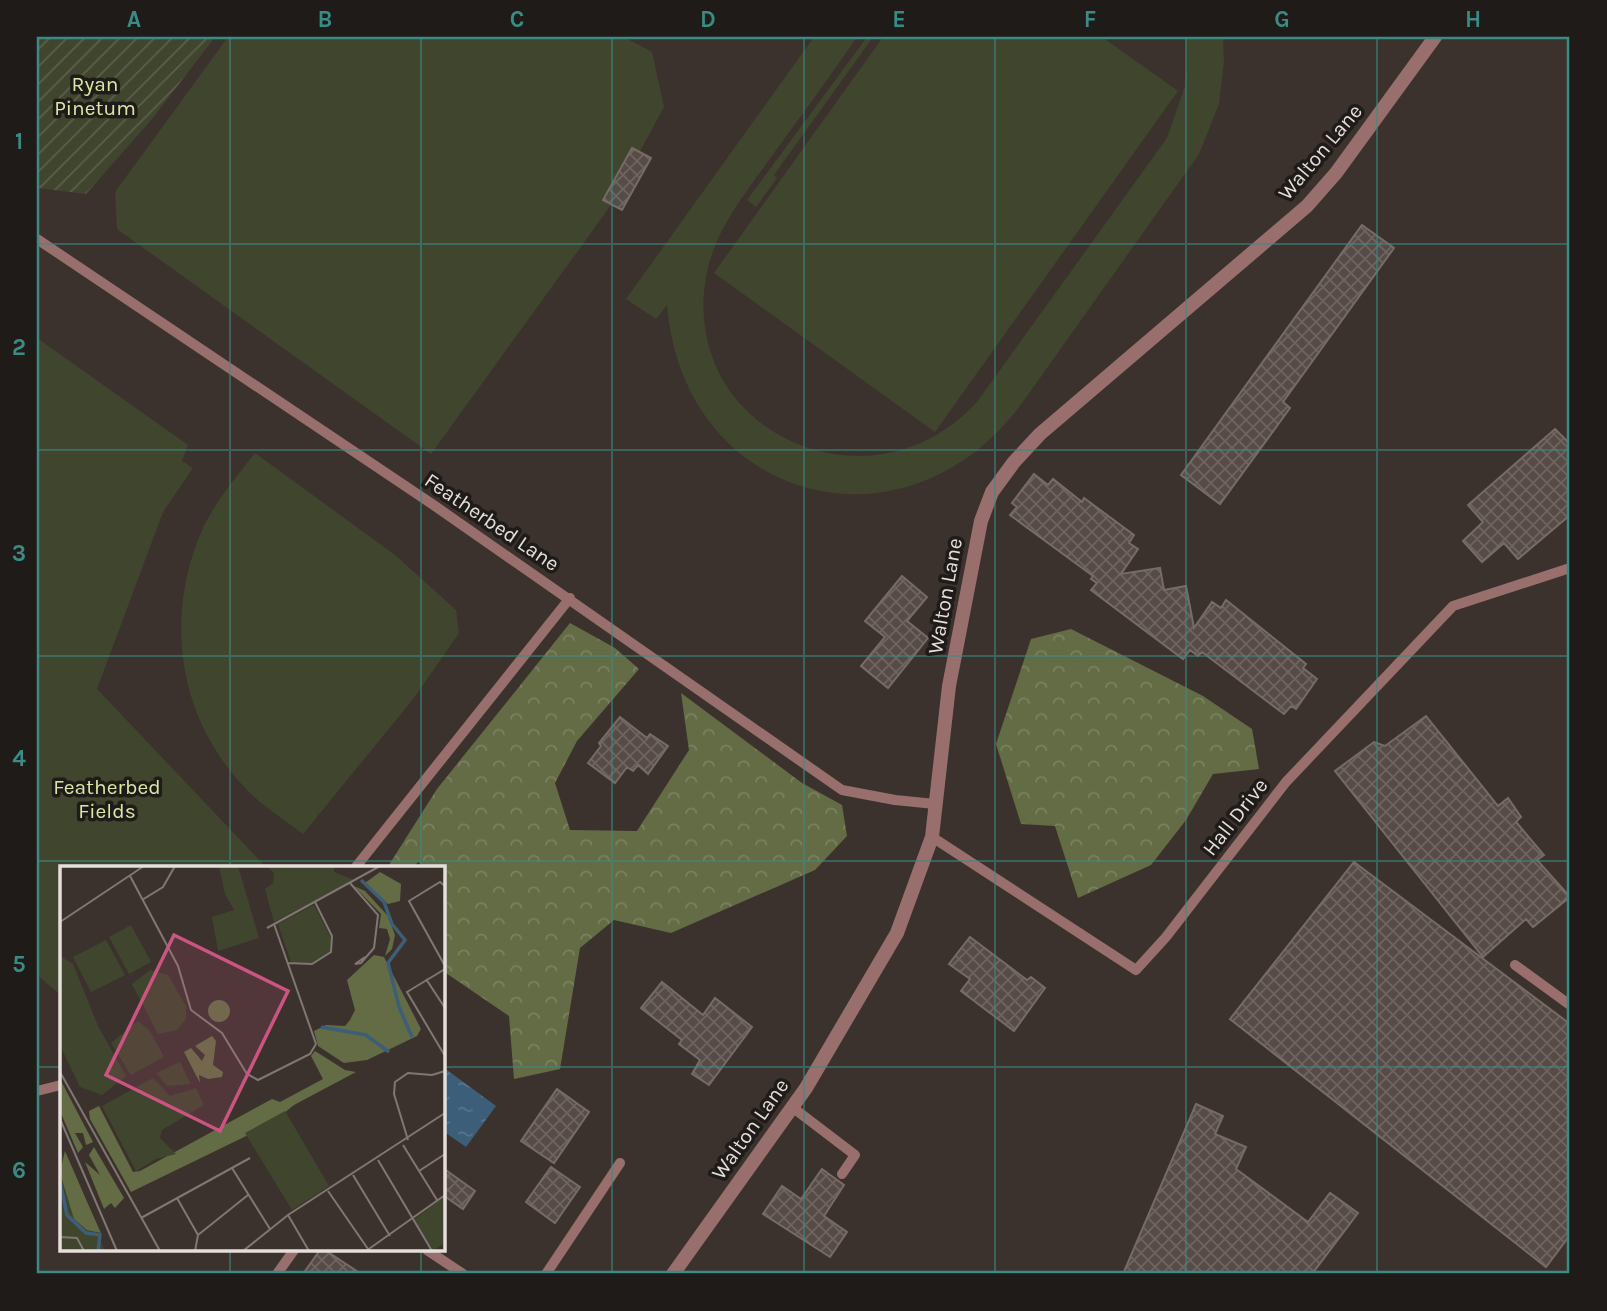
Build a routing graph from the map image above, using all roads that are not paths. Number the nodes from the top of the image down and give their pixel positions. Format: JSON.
{"nodes":[{"id":1,"x":1435,"y":37,"type":"edge"},
{"id":2,"x":37,"y":239,"type":"edge"},
{"id":3,"x":1570,"y":568,"type":"edge"},
{"id":4,"x":570,"y":598,"type":"junction"},
{"id":5,"x":936,"y":804,"type":"junction"},
{"id":6,"x":932,"y":837,"type":"junction"},
{"id":7,"x":357,"y":866,"type":"edge"},
{"id":8,"x":1516,"y":965,"type":"dead end"},
{"id":9,"x":1570,"y":1005,"type":"edge"},
{"id":10,"x":60,"y":1085,"type":"edge"},
{"id":11,"x":37,"y":1091,"type":"edge"},
{"id":12,"x":793,"y":1107,"type":"junction"},
{"id":13,"x":620,"y":1163,"type":"dead end"},
{"id":14,"x":842,"y":1174,"type":"dead end"},
{"id":15,"x":293,"y":1252,"type":"edge"},
{"id":16,"x":430,"y":1252,"type":"edge"},
{"id":17,"x":277,"y":1274,"type":"edge"},
{"id":18,"x":463,"y":1274,"type":"edge"},
{"id":19,"x":546,"y":1274,"type":"edge"},
{"id":20,"x":673,"y":1274,"type":"edge"}],
"edges":[{"from":1,"to":5,"type":"street","name":"Walton Lane"},
{"from":2,"to":4,"type":"lane","name":"Featherbed Lane"},
{"from":3,"to":6,"type":"lane","name":"Hall Drive"},
{"from":4,"to":5,"type":"lane","name":"Featherbed Lane"},
{"from":4,"to":7,"type":"lane"},
{"from":5,"to":6,"type":"street","name":"Walton Lane"},
{"from":6,"to":12,"type":"street","name":"Walton Lane"},
{"from":8,"to":9,"type":"lane"},
{"from":10,"to":11,"type":"lane"},
{"from":12,"to":14,"type":"lane"},
{"from":12,"to":20,"type":"street","name":"Walton Lane"},
{"from":13,"to":19,"type":"lane"},
{"from":15,"to":17,"type":"lane"},
{"from":16,"to":18,"type":"lane"}]}
